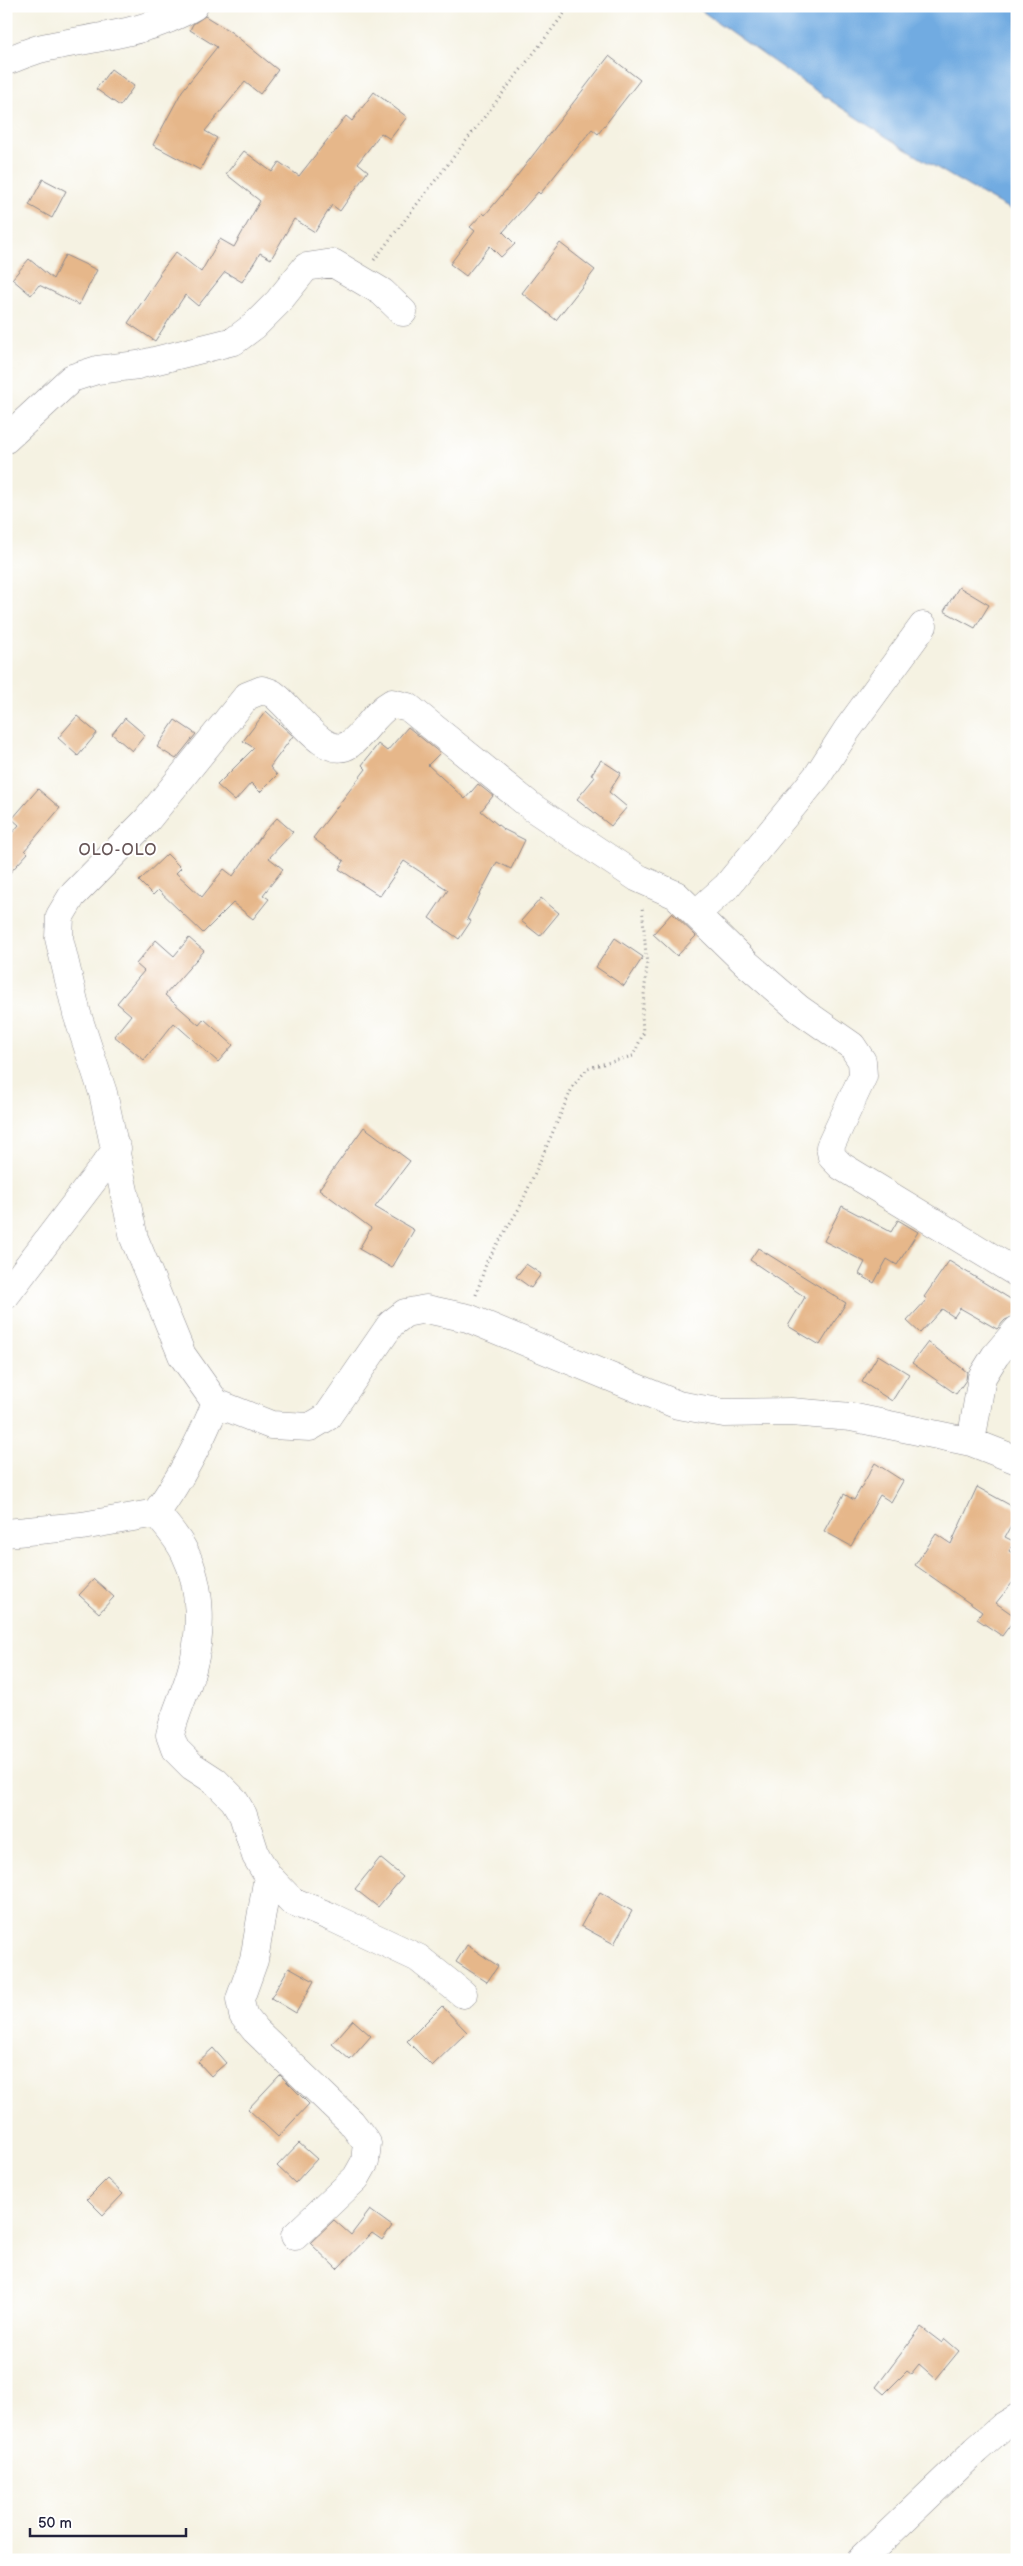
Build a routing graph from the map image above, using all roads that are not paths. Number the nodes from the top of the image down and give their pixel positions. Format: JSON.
{"nodes":[{"id":1,"x":194,"y":6,"type":"edge"},
{"id":2,"x":6,"y":61,"type":"edge"},
{"id":3,"x":404,"y":312,"type":"dead end"},
{"id":4,"x":6,"y":439,"type":"edge"},
{"id":5,"x":923,"y":626,"type":"dead end"},
{"id":6,"x":697,"y":914,"type":"junction"},
{"id":7,"x":117,"y":1149,"type":"junction"},
{"id":8,"x":1017,"y":1273,"type":"edge"},
{"id":9,"x":6,"y":1295,"type":"edge"},
{"id":10,"x":1017,"y":1330,"type":"edge"},
{"id":11,"x":216,"y":1403,"type":"junction"},
{"id":12,"x":971,"y":1442,"type":"junction"},
{"id":13,"x":1017,"y":1460,"type":"edge"},
{"id":14,"x":156,"y":1513,"type":"junction"},
{"id":15,"x":6,"y":1533,"type":"edge"},
{"id":16,"x":268,"y":1876,"type":"junction"},
{"id":17,"x":463,"y":1994,"type":"dead end"},
{"id":18,"x":296,"y":2236,"type":"dead end"},
{"id":19,"x":1017,"y":2418,"type":"edge"},
{"id":20,"x":861,"y":2560,"type":"edge"}],
"edges":[{"from":1,"to":2,"type":"street"},
{"from":3,"to":4,"type":"street"},
{"from":5,"to":6,"type":"street"},
{"from":6,"to":7,"type":"street"},
{"from":6,"to":8,"type":"street"},
{"from":7,"to":9,"type":"street"},
{"from":7,"to":11,"type":"street"},
{"from":10,"to":12,"type":"street"},
{"from":11,"to":12,"type":"street"},
{"from":11,"to":14,"type":"street"},
{"from":12,"to":13,"type":"street"},
{"from":14,"to":15,"type":"street"},
{"from":14,"to":16,"type":"street"},
{"from":16,"to":17,"type":"street"},
{"from":16,"to":18,"type":"street"},
{"from":19,"to":20,"type":"street"}]}
